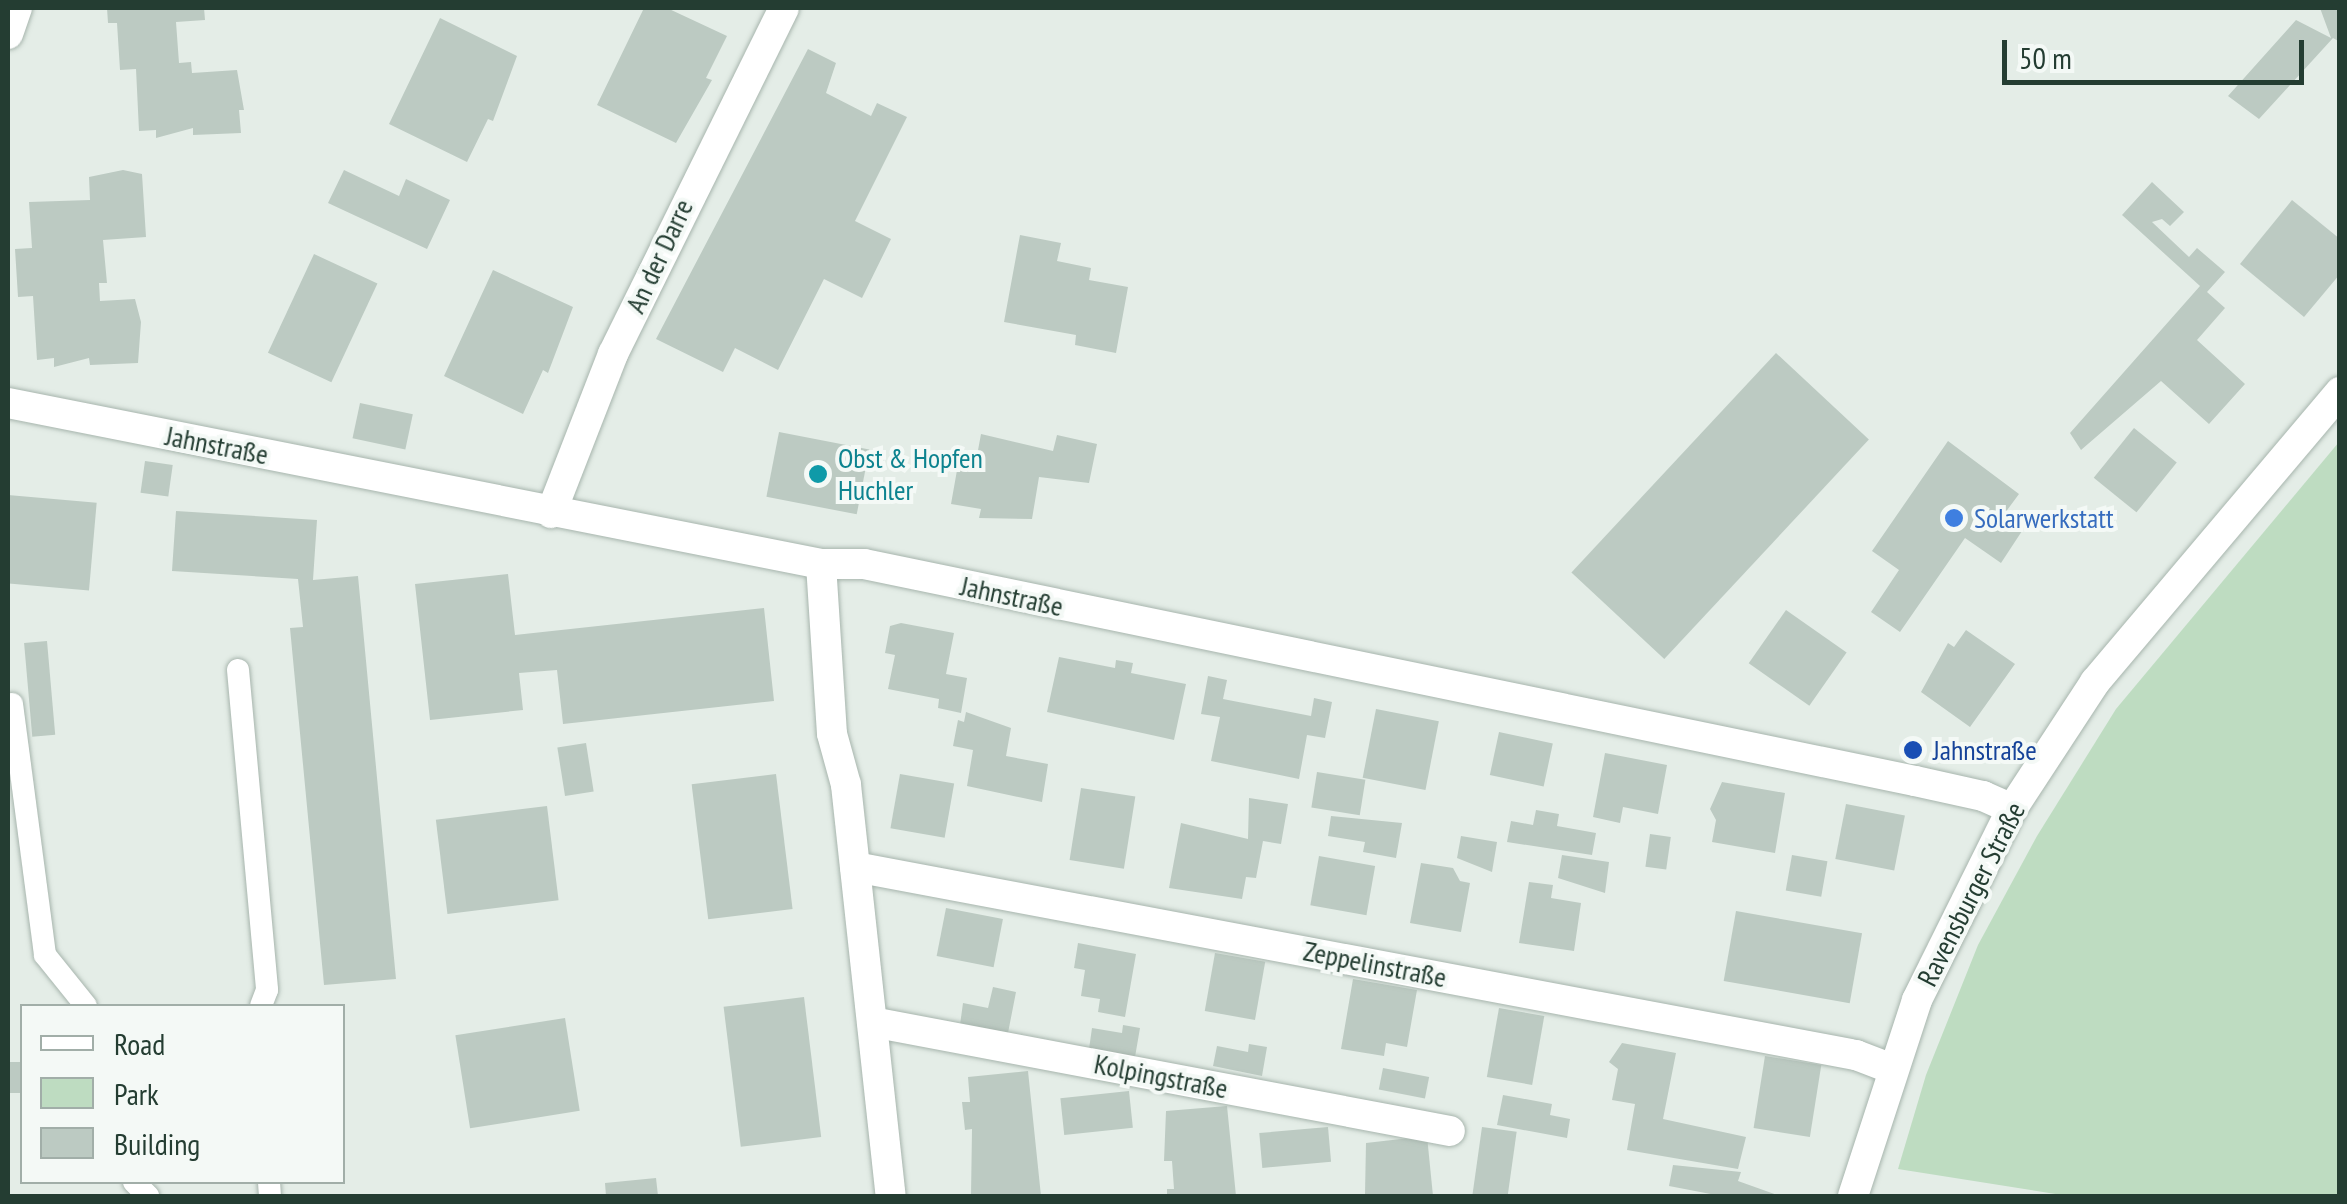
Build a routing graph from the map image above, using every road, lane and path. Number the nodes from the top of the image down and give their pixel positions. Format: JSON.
{"nodes":[{"id":1,"x":17,"y":8,"type":"edge"},
{"id":2,"x":784,"y":8,"type":"edge"},
{"id":3,"x":8,"y":34,"type":"edge"},
{"id":4,"x":2340,"y":392,"type":"edge"},
{"id":5,"x":8,"y":403,"type":"edge"},
{"id":6,"x":551,"y":513,"type":"junction"},
{"id":7,"x":821,"y":564,"type":"junction"},
{"id":8,"x":238,"y":670,"type":"dead end"},
{"id":9,"x":12,"y":704,"type":"dead end"},
{"id":10,"x":2012,"y":810,"type":"junction"},
{"id":11,"x":855,"y":867,"type":"junction"},
{"id":12,"x":84,"y":1004,"type":"edge"},
{"id":13,"x":262,"y":1004,"type":"edge"},
{"id":14,"x":872,"y":1022,"type":"junction"},
{"id":15,"x":1892,"y":1069,"type":"junction"},
{"id":16,"x":1450,"y":1131,"type":"dead end"},
{"id":17,"x":891,"y":1196,"type":"edge"},
{"id":18,"x":1853,"y":1196,"type":"edge"}],
"edges":[{"from":1,"to":3,"type":"street"},
{"from":2,"to":6,"type":"street","name":"An der Darre"},
{"from":4,"to":10,"type":"street","name":"Ravensburger Straße"},
{"from":5,"to":6,"type":"street","name":"Jahnstraße"},
{"from":6,"to":7,"type":"street","name":"Jahnstraße"},
{"from":7,"to":10,"type":"street","name":"Jahnstraße"},
{"from":7,"to":11,"type":"street"},
{"from":8,"to":13,"type":"lane"},
{"from":9,"to":12,"type":"lane"},
{"from":10,"to":15,"type":"street","name":"Ravensburger Straße"},
{"from":11,"to":14,"type":"street"},
{"from":11,"to":15,"type":"street","name":"Zeppelinstraße"},
{"from":14,"to":16,"type":"street","name":"Kolpingstraße"},
{"from":14,"to":17,"type":"street"},
{"from":15,"to":18,"type":"street","name":"Ravensburger Straße"}]}
